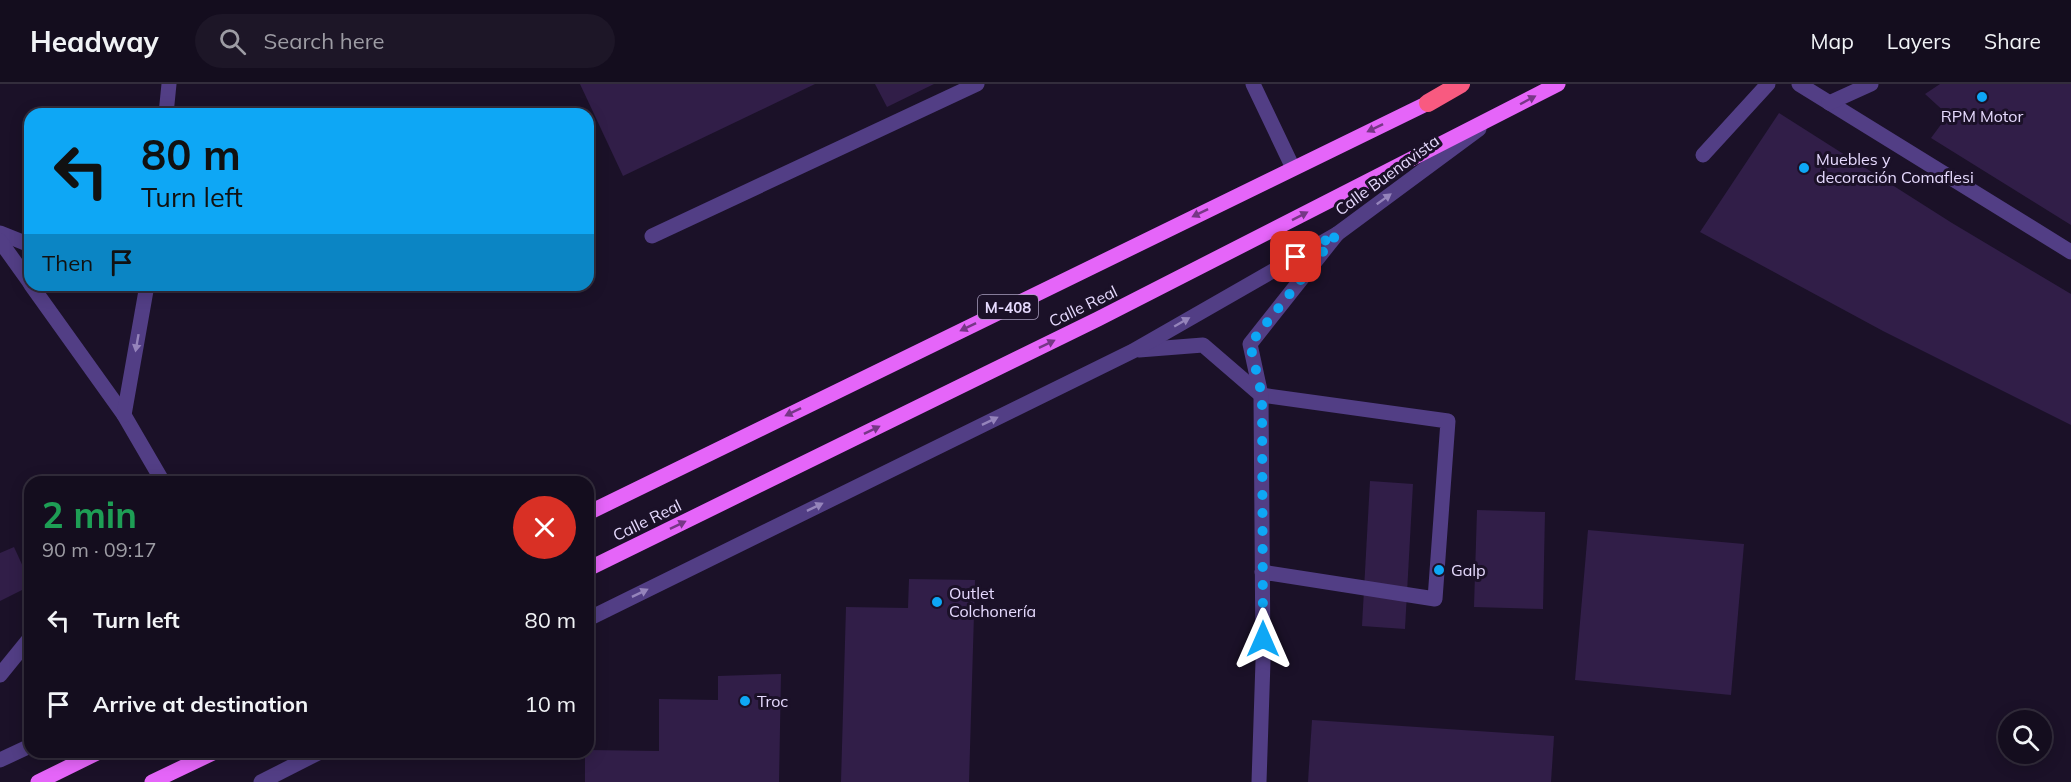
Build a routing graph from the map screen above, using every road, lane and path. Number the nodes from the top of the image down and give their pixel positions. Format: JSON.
{"nodes":[{"id":1,"x":169,"y":84,"type":"edge"},
{"id":2,"x":977,"y":84,"type":"edge"},
{"id":3,"x":1253,"y":84,"type":"edge"},
{"id":4,"x":1461,"y":84,"type":"edge"},
{"id":5,"x":1558,"y":84,"type":"edge"},
{"id":6,"x":1768,"y":84,"type":"edge"},
{"id":7,"x":1799,"y":84,"type":"edge"},
{"id":8,"x":1871,"y":84,"type":"edge"},
{"id":9,"x":1428,"y":103,"type":"joint"},
{"id":10,"x":1829,"y":103,"type":"junction"},
{"id":11,"x":167,"y":108,"type":"edge"},
{"id":12,"x":1498,"y":116,"type":"junction"},
{"id":13,"x":1703,"y":156,"type":"dead end"},
{"id":14,"x":1293,"y":168,"type":"junction"},
{"id":15,"x":0,"y":233,"type":"edge"},
{"id":16,"x":1337,"y":234,"type":"junction"},
{"id":17,"x":651,"y":236,"type":"dead end"},
{"id":18,"x":0,"y":241,"type":"edge"},
{"id":19,"x":24,"y":243,"type":"edge"},
{"id":20,"x":2071,"y":252,"type":"edge"},
{"id":21,"x":24,"y":274,"type":"edge"},
{"id":22,"x":36,"y":291,"type":"edge"},
{"id":23,"x":146,"y":291,"type":"edge"},
{"id":24,"x":1133,"y":351,"type":"junction"},
{"id":25,"x":1262,"y":396,"type":"junction"},
{"id":26,"x":124,"y":415,"type":"junction"},
{"id":27,"x":160,"y":476,"type":"edge"},
{"id":28,"x":594,"y":510,"type":"edge"},
{"id":29,"x":594,"y":566,"type":"edge"},
{"id":30,"x":1262,"y":572,"type":"junction"},
{"id":31,"x":594,"y":616,"type":"edge"},
{"id":32,"x":24,"y":645,"type":"edge"},
{"id":33,"x":0,"y":675,"type":"edge"},
{"id":34,"x":24,"y":749,"type":"edge"},
{"id":35,"x":87,"y":758,"type":"edge"},
{"id":36,"x":202,"y":758,"type":"edge"},
{"id":37,"x":308,"y":758,"type":"edge"},
{"id":38,"x":0,"y":760,"type":"edge"},
{"id":39,"x":38,"y":782,"type":"edge"},
{"id":40,"x":152,"y":782,"type":"edge"},
{"id":41,"x":261,"y":782,"type":"edge"},
{"id":42,"x":1259,"y":782,"type":"edge"}],
"edges":[{"from":1,"to":11,"type":"street"},
{"from":2,"to":17,"type":"street"},
{"from":3,"to":14,"type":"street"},
{"from":4,"to":9,"type":"highway"},
{"from":12,"to":5,"type":"main road","name":"Calle Real","one_way":true},
{"from":6,"to":13,"type":"street"},
{"from":7,"to":10,"type":"street"},
{"from":8,"to":10,"type":"street"},
{"from":9,"to":14,"type":"main road","name":"Calle Real","number":"M-408","one_way":true},
{"from":10,"to":20,"type":"street"},
{"from":16,"to":12,"type":"street","name":"Calle Buenavista","one_way":true},
{"from":29,"to":12,"type":"main road","name":"Calle Real","one_way":true},
{"from":14,"to":28,"type":"main road","name":"Calle Real","number":"M-408","one_way":true},
{"from":15,"to":19,"type":"street"},
{"from":24,"to":16,"type":"street","one_way":true},
{"from":16,"to":25,"type":"street","name":"Calle Buenavista"},
{"from":18,"to":21,"type":"street"},
{"from":22,"to":26,"type":"street"},
{"from":23,"to":26,"type":"street","one_way":true},
{"from":24,"to":25,"type":"street"},
{"from":31,"to":24,"type":"street","one_way":true},
{"from":25,"to":30,"type":"street","name":"Calle Buenavista"},
{"from":25,"to":30,"type":"street"},
{"from":26,"to":27,"type":"street"},
{"from":30,"to":42,"type":"street","name":"Calle Buenavista"},
{"from":32,"to":33,"type":"street"},
{"from":34,"to":38,"type":"street"},
{"from":35,"to":39,"type":"main road"},
{"from":36,"to":40,"type":"main road"},
{"from":37,"to":41,"type":"street"}]}
